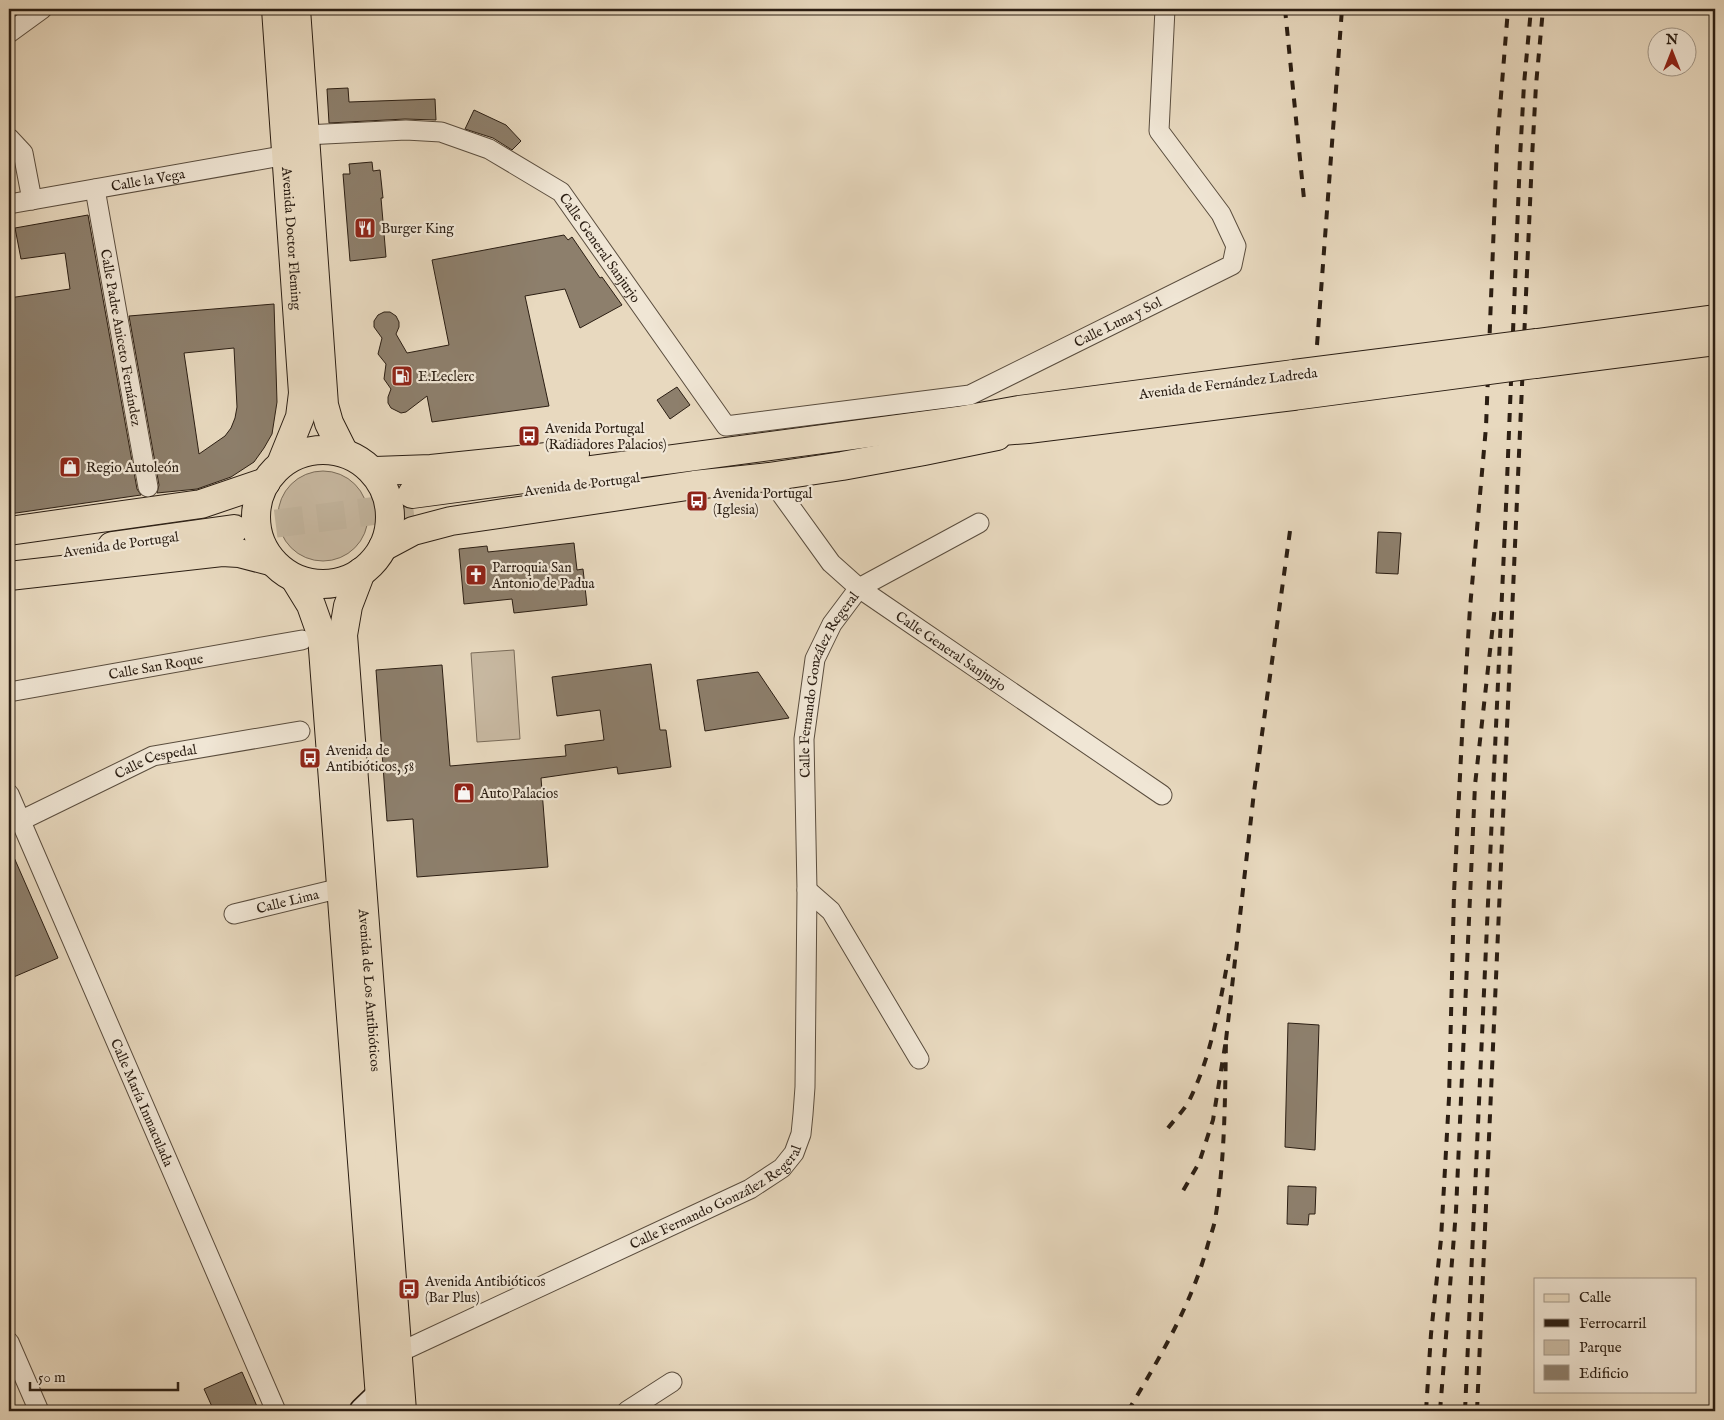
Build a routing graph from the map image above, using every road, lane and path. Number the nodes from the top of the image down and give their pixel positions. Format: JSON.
{"nodes":[{"id":1,"x":42,"y":9,"type":"edge"},
{"id":2,"x":276,"y":9,"type":"edge"},
{"id":3,"x":296,"y":9,"type":"edge"},
{"id":4,"x":1165,"y":9,"type":"edge"},
{"id":5,"x":9,"y":33,"type":"edge"},
{"id":6,"x":305,"y":135,"type":"junction"},
{"id":7,"x":9,"y":138,"type":"edge"},
{"id":8,"x":287,"y":155,"type":"junction"},
{"id":9,"x":94,"y":189,"type":"junction"},
{"id":10,"x":32,"y":200,"type":"junction"},
{"id":11,"x":9,"y":204,"type":"edge"},
{"id":12,"x":1715,"y":319,"type":"edge"},
{"id":13,"x":1715,"y":341,"type":"edge"},
{"id":14,"x":1536,"y":353,"type":"junction"},
{"id":15,"x":1023,"y":419,"type":"junction"},
{"id":16,"x":726,"y":426,"type":"joint"},
{"id":17,"x":344,"y":451,"type":"junction"},
{"id":18,"x":754,"y":463,"type":"junction"},
{"id":19,"x":375,"y":471,"type":"junction"},
{"id":20,"x":274,"y":473,"type":"junction"},
{"id":21,"x":148,"y":487,"type":"dead end"},
{"id":22,"x":412,"y":500,"type":"tunnel mouth"},
{"id":23,"x":979,"y":523,"type":"dead end"},
{"id":24,"x":9,"y":530,"type":"edge"},
{"id":25,"x":9,"y":546,"type":"edge"},
{"id":26,"x":383,"y":547,"type":"junction"},
{"id":27,"x":9,"y":559,"type":"edge"},
{"id":28,"x":270,"y":561,"type":"junction"},
{"id":29,"x":361,"y":572,"type":"junction"},
{"id":30,"x":9,"y":576,"type":"edge"},
{"id":31,"x":295,"y":579,"type":"junction"},
{"id":32,"x":859,"y":588,"type":"junction"},
{"id":33,"x":302,"y":640,"type":"dead end"},
{"id":34,"x":9,"y":692,"type":"edge"},
{"id":35,"x":300,"y":731,"type":"dead end"},
{"id":36,"x":9,"y":794,"type":"edge"},
{"id":37,"x":1162,"y":795,"type":"dead end"},
{"id":38,"x":20,"y":821,"type":"junction"},
{"id":39,"x":341,"y":888,"type":"junction"},
{"id":40,"x":807,"y":890,"type":"junction"},
{"id":41,"x":234,"y":914,"type":"dead end"},
{"id":42,"x":919,"y":1059,"type":"dead end"},
{"id":43,"x":9,"y":1342,"type":"edge"},
{"id":44,"x":399,"y":1364,"type":"junction"},
{"id":45,"x":672,"y":1382,"type":"dead end"},
{"id":46,"x":375,"y":1406,"type":"edge"},
{"id":47,"x":39,"y":1411,"type":"edge"},
{"id":48,"x":276,"y":1411,"type":"edge"},
{"id":49,"x":402,"y":1411,"type":"edge"},
{"id":50,"x":627,"y":1411,"type":"edge"}],
"edges":[{"from":1,"to":5,"type":"street"},
{"from":2,"to":8,"type":"main road","name":"Avenida Doctor Fleming"},
{"from":3,"to":6,"type":"main road","name":"Avenida Doctor Fleming"},
{"from":4,"to":16,"type":"street","name":"Calle Luna y Sol"},
{"from":6,"to":16,"type":"street","name":"Calle General Sanjurjo"},
{"from":6,"to":17,"type":"main road","name":"Avenida Doctor Fleming"},
{"from":7,"to":10,"type":"street"},
{"from":8,"to":9,"type":"street","name":"Calle la Vega"},
{"from":8,"to":20,"type":"main road","name":"Avenida Doctor Fleming"},
{"from":9,"to":10,"type":"street","name":"Calle la Vega"},
{"from":9,"to":21,"type":"street","name":"Calle Padre Aniceto Fernández"},
{"from":10,"to":11,"type":"street","name":"Calle la Vega"},
{"from":12,"to":14,"type":"main road","name":"Avenida de Fernández Ladreda"},
{"from":13,"to":14,"type":"main road","name":"Avenida de Fernández Ladreda"},
{"from":14,"to":15,"type":"main road","name":"Avenida de Fernández Ladreda","bridge":true},
{"from":15,"to":18,"type":"main road","name":"Avenida de Fernández Ladreda"},
{"from":15,"to":18,"type":"main road"},
{"from":15,"to":19,"type":"main road"},
{"from":17,"to":19,"type":"main road"},
{"from":17,"to":20,"type":"main road"},
{"from":18,"to":22,"type":"main road","name":"Avenida de Portugal"},
{"from":18,"to":26,"type":"main road"},
{"from":18,"to":32,"type":"street","name":"Calle General Sanjurjo"},
{"from":19,"to":26,"type":"main road"},
{"from":20,"to":24,"type":"main road"},
{"from":20,"to":28,"type":"main road"},
{"from":23,"to":32,"type":"street","name":"Calle Fernando González Regeral"},
{"from":25,"to":27,"type":"main road","name":"Avenida de Portugal"},
{"from":26,"to":29,"type":"main road"},
{"from":28,"to":30,"type":"main road"},
{"from":28,"to":31,"type":"main road"},
{"from":29,"to":31,"type":"main road"},
{"from":29,"to":44,"type":"main road","name":"Avenida de Los Antibióticos"},
{"from":31,"to":39,"type":"main road","name":"Avenida de Los Antibióticos"},
{"from":32,"to":37,"type":"street","name":"Calle General Sanjurjo"},
{"from":32,"to":40,"type":"street","name":"Calle Fernando González Regeral"},
{"from":33,"to":34,"type":"street","name":"Calle San Roque"},
{"from":35,"to":38,"type":"street","name":"Calle Cespedal"},
{"from":36,"to":38,"type":"street","name":"Calle María Inmaculada"},
{"from":38,"to":48,"type":"street","name":"Calle María Inmaculada"},
{"from":39,"to":41,"type":"street","name":"Calle Lima"},
{"from":39,"to":46,"type":"main road","name":"Avenida de Los Antibióticos"},
{"from":40,"to":42,"type":"street"},
{"from":40,"to":44,"type":"street","name":"Calle Fernando González Regeral"},
{"from":43,"to":47,"type":"street"},
{"from":44,"to":46,"type":"street"},
{"from":44,"to":49,"type":"main road","name":"Avenida de Los Antibióticos"},
{"from":45,"to":50,"type":"street"}]}
